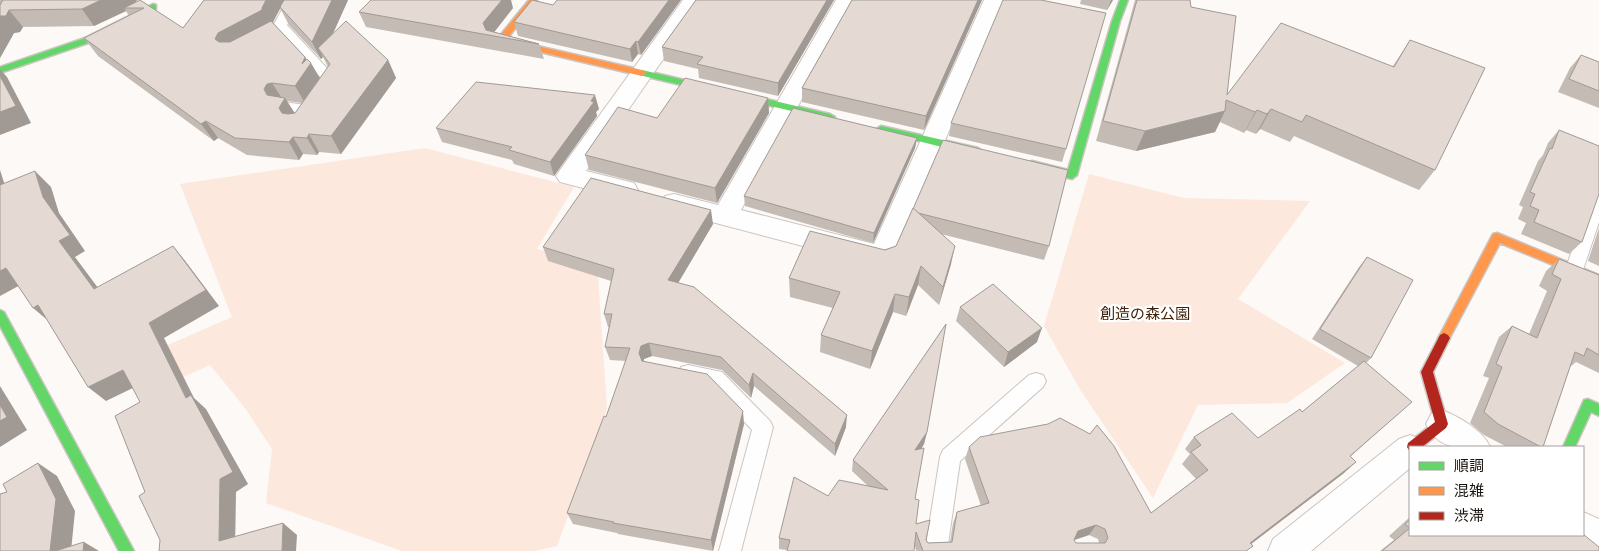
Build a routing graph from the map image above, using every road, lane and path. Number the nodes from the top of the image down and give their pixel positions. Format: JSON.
{"nodes":[{"id":1,"x":294,"y":0,"type":"edge"},
{"id":2,"x":533,"y":0,"type":"edge"},
{"id":3,"x":694,"y":0,"type":"edge"},
{"id":4,"x":846,"y":0,"type":"edge"},
{"id":5,"x":994,"y":0,"type":"edge"},
{"id":6,"x":1124,"y":0,"type":"edge"},
{"id":7,"x":153,"y":7,"type":"edge"},
{"id":8,"x":283,"y":28,"type":"junction"},
{"id":9,"x":267,"y":38,"type":"edge"},
{"id":10,"x":0,"y":70,"type":"edge"},
{"id":11,"x":642,"y":73,"type":"junction"},
{"id":12,"x":283,"y":107,"type":"edge"},
{"id":13,"x":786,"y":107,"type":"junction"},
{"id":14,"x":310,"y":110,"type":"junction"},
{"id":15,"x":840,"y":120,"type":"edge"},
{"id":16,"x":299,"y":125,"type":"edge"},
{"id":17,"x":868,"y":126,"type":"edge"},
{"id":18,"x":932,"y":142,"type":"junction"},
{"id":19,"x":988,"y":155,"type":"edge"},
{"id":20,"x":1016,"y":161,"type":"edge"},
{"id":21,"x":1599,"y":198,"type":"edge"},
{"id":22,"x":725,"y":215,"type":"junction"},
{"id":23,"x":1574,"y":270,"type":"junction"},
{"id":24,"x":1599,"y":280,"type":"edge"},
{"id":25,"x":0,"y":315,"type":"edge"},
{"id":26,"x":671,"y":369,"type":"edge"},
{"id":27,"x":1036,"y":381,"type":"dead end"},
{"id":28,"x":1599,"y":410,"type":"edge"},
{"id":29,"x":1442,"y":424,"type":"junction"},
{"id":30,"x":1414,"y":446,"type":"edge"},
{"id":31,"x":1473,"y":446,"type":"edge"},
{"id":32,"x":1569,"y":446,"type":"edge"},
{"id":33,"x":1409,"y":450,"type":"edge"},
{"id":34,"x":1584,"y":529,"type":"edge"},
{"id":35,"x":1599,"y":549,"type":"edge"},
{"id":36,"x":127,"y":551,"type":"edge"},
{"id":37,"x":730,"y":551,"type":"edge"},
{"id":38,"x":936,"y":551,"type":"edge"},
{"id":39,"x":1285,"y":551,"type":"edge"}],
"edges":[{"from":1,"to":8,"type":"lane"},
{"from":2,"to":11,"type":"street"},
{"from":3,"to":11,"type":"street"},
{"from":4,"to":13,"type":"street"},
{"from":5,"to":18,"type":"street"},
{"from":6,"to":20,"type":"street"},
{"from":7,"to":10,"type":"street"},
{"from":8,"to":9,"type":"lane"},
{"from":8,"to":14,"type":"lane"},
{"from":11,"to":13,"type":"street"},
{"from":11,"to":22,"type":"street"},
{"from":12,"to":14,"type":"lane"},
{"from":13,"to":15,"type":"street"},
{"from":13,"to":22,"type":"street"},
{"from":14,"to":16,"type":"lane"},
{"from":17,"to":18,"type":"street"},
{"from":18,"to":19,"type":"street"},
{"from":18,"to":22,"type":"street"},
{"from":21,"to":23,"type":"lane"},
{"from":23,"to":24,"type":"street"},
{"from":23,"to":29,"type":"street"},
{"from":25,"to":36,"type":"street"},
{"from":26,"to":37,"type":"lane"},
{"from":27,"to":38,"type":"lane"},
{"from":28,"to":32,"type":"street"},
{"from":29,"to":30,"type":"street"},
{"from":29,"to":31,"type":"street"},
{"from":33,"to":39,"type":"street"},
{"from":34,"to":35,"type":"street"}]}
